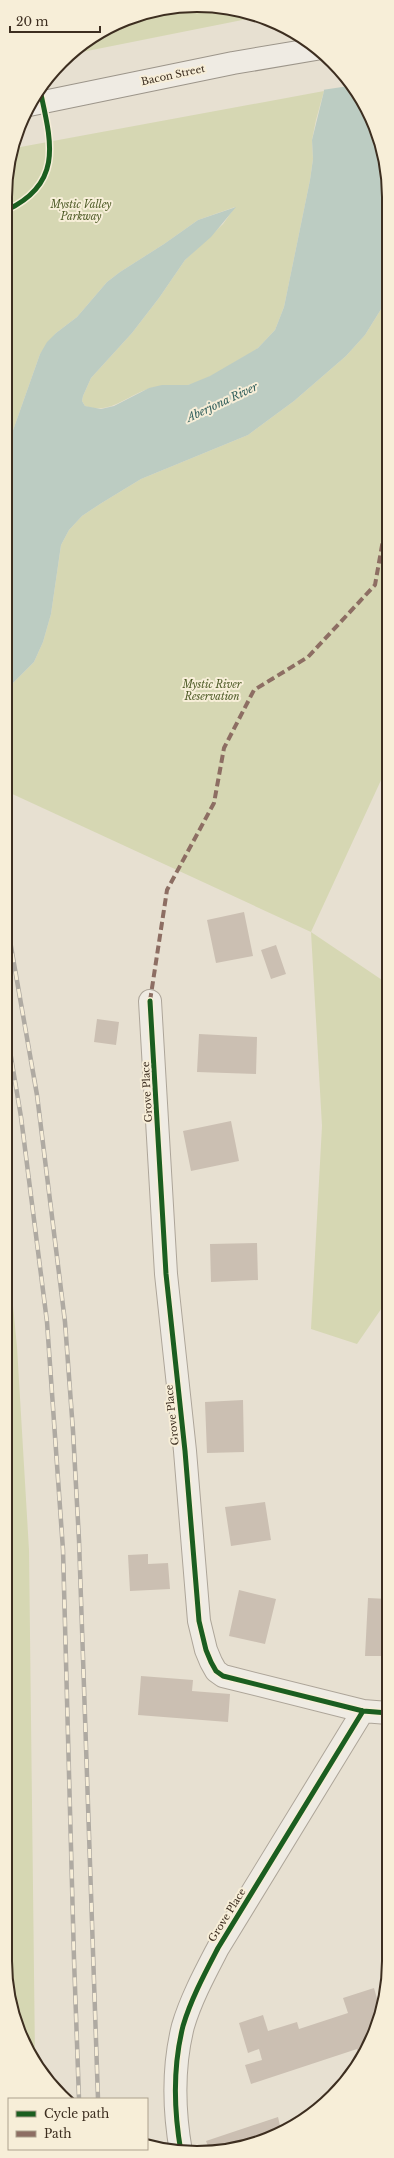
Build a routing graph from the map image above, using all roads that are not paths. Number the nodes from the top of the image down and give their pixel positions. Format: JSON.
{"nodes":[{"id":1,"x":311,"y":51,"type":"edge"},
{"id":2,"x":37,"y":103,"type":"edge"},
{"id":3,"x":150,"y":1001,"type":"dead end"},
{"id":4,"x":363,"y":1711,"type":"junction"},
{"id":5,"x":382,"y":1713,"type":"edge"},
{"id":6,"x":180,"y":2145,"type":"edge"}],
"edges":[{"from":1,"to":2,"type":"street","name":"Bacon Street"},
{"from":3,"to":4,"type":"street","name":"Grove Place"},
{"from":4,"to":5,"type":"street","name":"Grove Place"},
{"from":4,"to":6,"type":"street","name":"Grove Place"}]}
